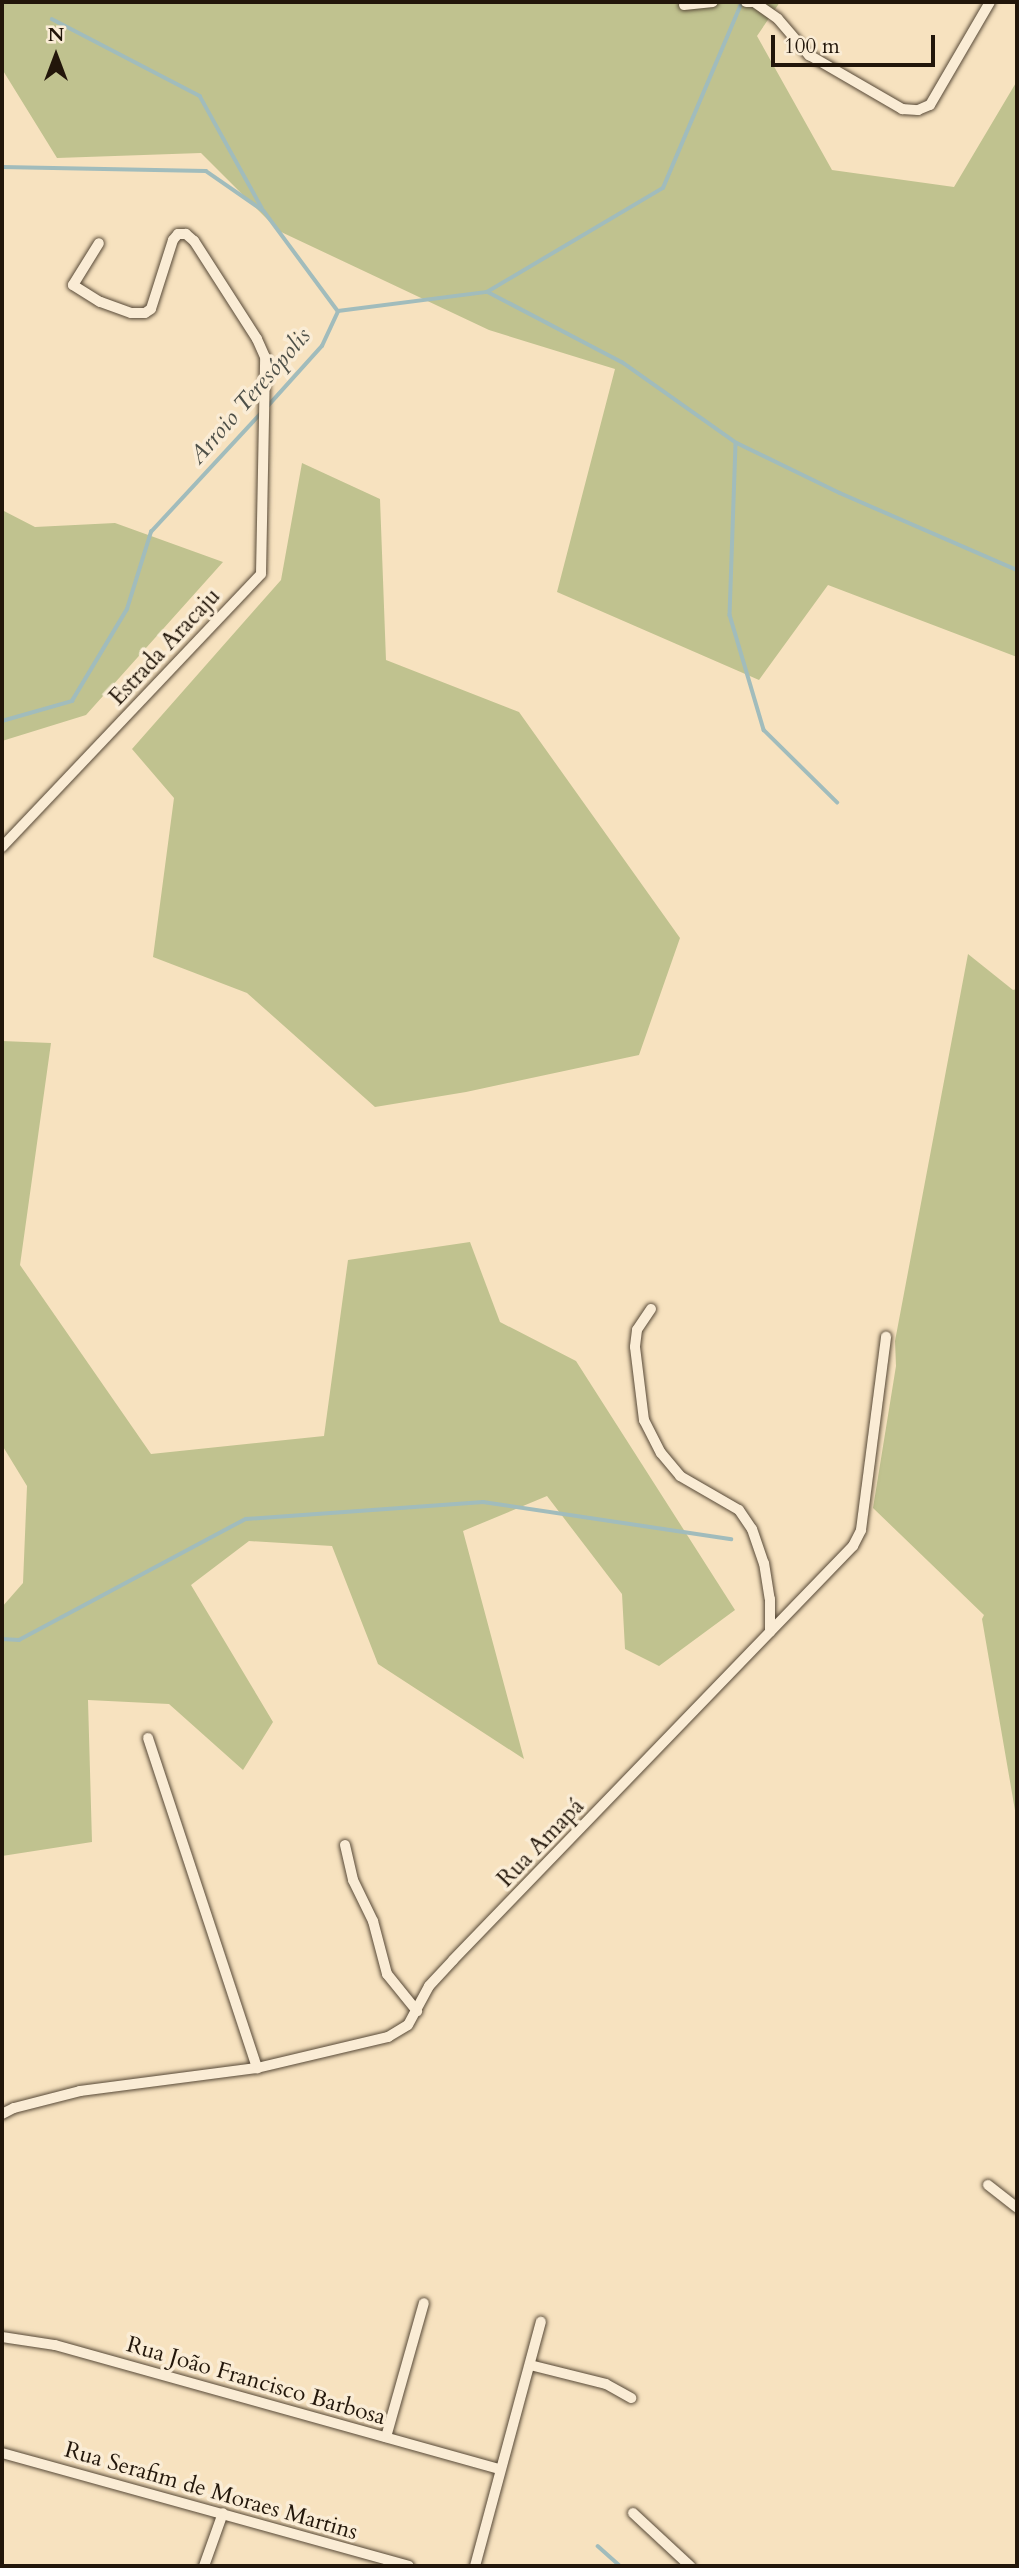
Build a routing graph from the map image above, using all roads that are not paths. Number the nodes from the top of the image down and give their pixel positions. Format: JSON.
{"nodes":[{"id":1,"x":713,"y":2,"type":"edge"},
{"id":2,"x":746,"y":2,"type":"edge"},
{"id":3,"x":990,"y":2,"type":"edge"},
{"id":4,"x":684,"y":5,"type":"dead end"},
{"id":5,"x":99,"y":243,"type":"dead end"},
{"id":6,"x":2,"y":847,"type":"edge"},
{"id":7,"x":651,"y":1309,"type":"dead end"},
{"id":8,"x":886,"y":1337,"type":"dead end"},
{"id":9,"x":770,"y":1632,"type":"junction"},
{"id":10,"x":148,"y":1738,"type":"dead end"},
{"id":11,"x":345,"y":1845,"type":"dead end"},
{"id":12,"x":416,"y":2011,"type":"junction"},
{"id":13,"x":257,"y":2068,"type":"junction"},
{"id":14,"x":2,"y":2114,"type":"edge"},
{"id":15,"x":988,"y":2185,"type":"dead end"},
{"id":16,"x":1017,"y":2208,"type":"edge"},
{"id":17,"x":424,"y":2303,"type":"dead end"},
{"id":18,"x":541,"y":2322,"type":"dead end"},
{"id":19,"x":2,"y":2337,"type":"edge"},
{"id":20,"x":530,"y":2365,"type":"junction"},
{"id":21,"x":631,"y":2398,"type":"dead end"},
{"id":22,"x":386,"y":2437,"type":"junction"},
{"id":23,"x":2,"y":2453,"type":"edge"},
{"id":24,"x":499,"y":2469,"type":"junction"},
{"id":25,"x":223,"y":2513,"type":"junction"},
{"id":26,"x":633,"y":2513,"type":"dead end"},
{"id":27,"x":204,"y":2566,"type":"edge"},
{"id":28,"x":410,"y":2566,"type":"edge"},
{"id":29,"x":475,"y":2566,"type":"edge"},
{"id":30,"x":690,"y":2566,"type":"edge"}],
"edges":[{"from":1,"to":4,"type":"street"},
{"from":2,"to":3,"type":"street"},
{"from":5,"to":6,"type":"street","name":"Estrada Aracaju"},
{"from":7,"to":9,"type":"street"},
{"from":8,"to":9,"type":"street","name":"Rua Amapá"},
{"from":9,"to":12,"type":"street","name":"Rua Amapá"},
{"from":10,"to":13,"type":"street"},
{"from":11,"to":12,"type":"street"},
{"from":12,"to":13,"type":"street","name":"Rua Amapá"},
{"from":13,"to":14,"type":"street","name":"Rua Amapá"},
{"from":15,"to":16,"type":"street"},
{"from":17,"to":22,"type":"street"},
{"from":18,"to":20,"type":"street"},
{"from":19,"to":22,"type":"street","name":"Rua João Francisco Barbosa"},
{"from":20,"to":21,"type":"street"},
{"from":20,"to":24,"type":"street"},
{"from":22,"to":24,"type":"street","name":"Rua João Francisco Barbosa"},
{"from":23,"to":25,"type":"street","name":"Rua Serafim de Moraes Martins"},
{"from":24,"to":29,"type":"street"},
{"from":25,"to":27,"type":"street"},
{"from":25,"to":28,"type":"street","name":"Rua Serafim de Moraes Martins"},
{"from":26,"to":30,"type":"street"}]}
